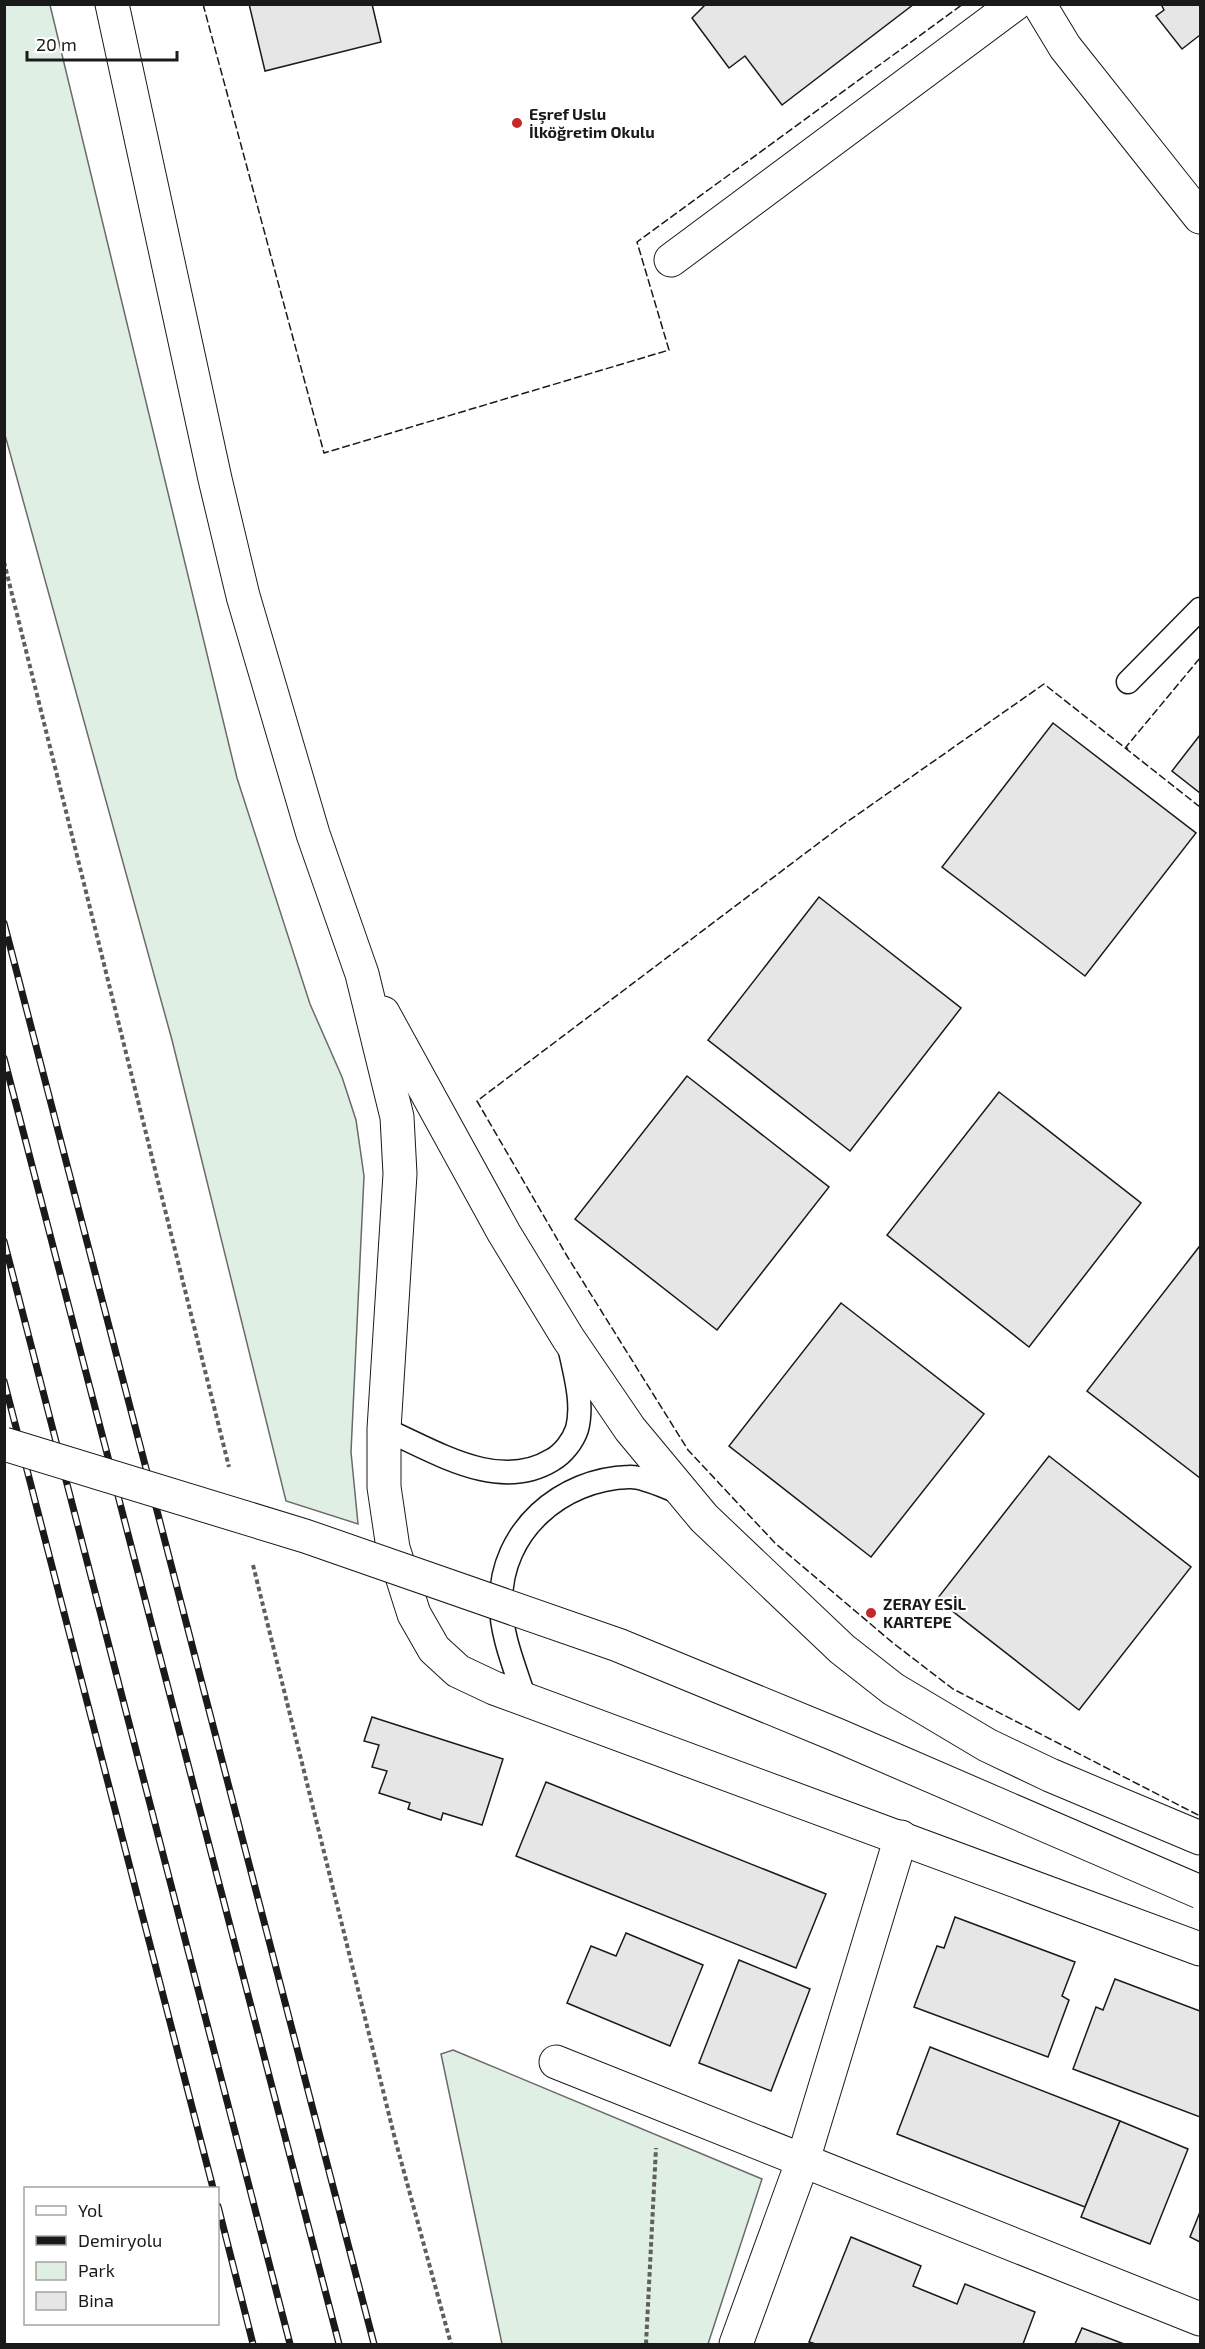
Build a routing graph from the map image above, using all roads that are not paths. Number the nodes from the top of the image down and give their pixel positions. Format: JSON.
{"nodes":[{"id":1,"x":112,"y":4,"type":"edge"},
{"id":2,"x":1015,"y":4,"type":"edge"},
{"id":3,"x":1039,"y":4,"type":"edge"},
{"id":4,"x":1200,"y":217,"type":"edge"},
{"id":5,"x":671,"y":260,"type":"dead end"},
{"id":6,"x":1200,"y":609,"type":"edge"},
{"id":7,"x":1128,"y":682,"type":"dead end"},
{"id":8,"x":362,"y":974,"type":"junction"},
{"id":9,"x":568,"y":1338,"type":"junction"},
{"id":10,"x":384,"y":1428,"type":"junction"},
{"id":11,"x":4,"y":1444,"type":"edge"},
{"id":12,"x":681,"y":1493,"type":"junction"},
{"id":13,"x":525,"y":1699,"type":"junction"},
{"id":14,"x":901,"y":1837,"type":"junction"},
{"id":15,"x":1200,"y":1838,"type":"edge"},
{"id":16,"x":1200,"y":1892,"type":"edge"},
{"id":17,"x":1200,"y":1949,"type":"edge"},
{"id":18,"x":556,"y":2062,"type":"dead end"},
{"id":19,"x":803,"y":2160,"type":"junction"},
{"id":20,"x":1200,"y":2319,"type":"edge"},
{"id":21,"x":736,"y":2344,"type":"edge"}],
"edges":[{"from":1,"to":8,"type":"street"},
{"from":2,"to":5,"type":"street"},
{"from":3,"to":4,"type":"street"},
{"from":6,"to":7,"type":"lane"},
{"from":8,"to":9,"type":"street"},
{"from":8,"to":10,"type":"street"},
{"from":9,"to":10,"type":"lane"},
{"from":9,"to":12,"type":"street"},
{"from":10,"to":13,"type":"street"},
{"from":11,"to":16,"type":"street","bridge":true},
{"from":12,"to":13,"type":"lane"},
{"from":12,"to":15,"type":"street"},
{"from":13,"to":14,"type":"street"},
{"from":14,"to":17,"type":"street"},
{"from":14,"to":19,"type":"street"},
{"from":18,"to":19,"type":"street"},
{"from":19,"to":20,"type":"street"},
{"from":19,"to":21,"type":"street"}]}
